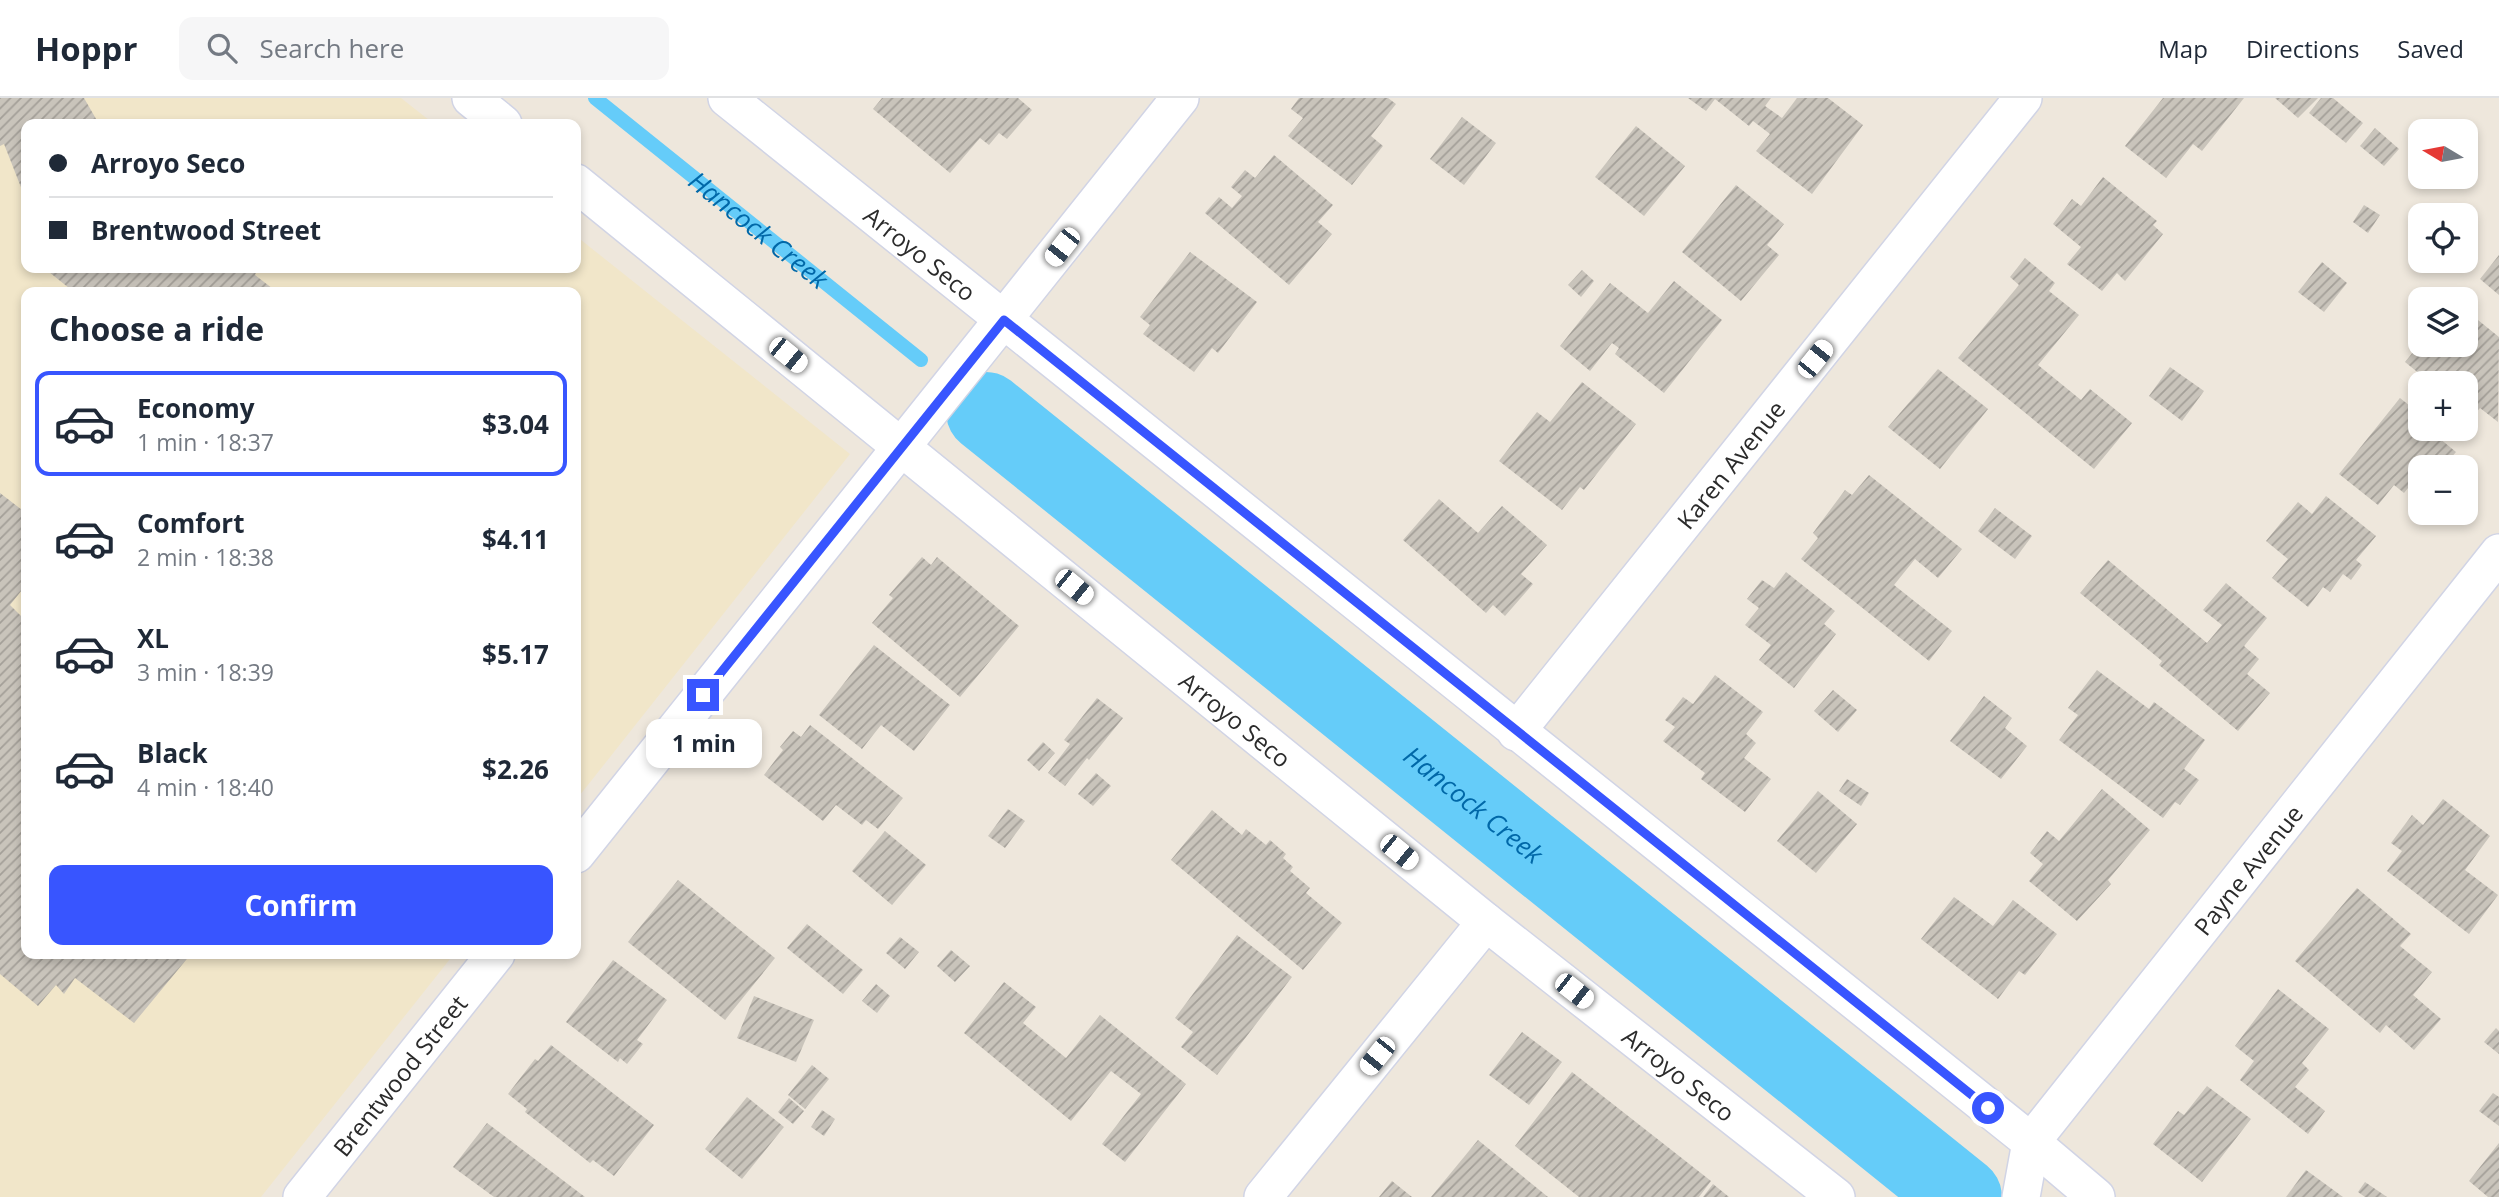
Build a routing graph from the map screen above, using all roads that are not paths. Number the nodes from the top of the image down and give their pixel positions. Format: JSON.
{"nodes":[{"id":1,"x":471,"y":98,"type":"edge"},
{"id":2,"x":727,"y":98,"type":"edge"},
{"id":3,"x":1180,"y":98,"type":"edge"},
{"id":4,"x":2023,"y":98,"type":"edge"},
{"id":5,"x":497,"y":119,"type":"edge"},
{"id":6,"x":581,"y":187,"type":"edge"},
{"id":7,"x":1004,"y":320,"type":"junction"},
{"id":8,"x":901,"y":447,"type":"junction"},
{"id":9,"x":2499,"y":553,"type":"edge"},
{"id":10,"x":1516,"y":732,"type":"junction"},
{"id":11,"x":581,"y":848,"type":"edge"},
{"id":12,"x":1486,"y":922,"type":"junction"},
{"id":13,"x":492,"y":959,"type":"edge"},
{"id":14,"x":2031,"y":1142,"type":"junction"},
{"id":15,"x":302,"y":1197,"type":"edge"},
{"id":16,"x":1263,"y":1197,"type":"edge"},
{"id":17,"x":1836,"y":1197,"type":"edge"},
{"id":18,"x":2021,"y":1197,"type":"edge"},
{"id":19,"x":2096,"y":1197,"type":"edge"}],
"edges":[{"from":1,"to":5,"type":"street"},
{"from":2,"to":7,"type":"street","name":"Arroyo Seco"},
{"from":3,"to":7,"type":"street"},
{"from":4,"to":10,"type":"street","name":"Karen Avenue"},
{"from":6,"to":8,"type":"street","name":"Arroyo Seco"},
{"from":7,"to":8,"type":"street"},
{"from":7,"to":10,"type":"street","name":"Arroyo Seco"},
{"from":8,"to":11,"type":"street"},
{"from":8,"to":12,"type":"street","name":"Arroyo Seco"},
{"from":9,"to":14,"type":"street","name":"Payne Avenue"},
{"from":10,"to":14,"type":"street","name":"Arroyo Seco"},
{"from":12,"to":16,"type":"street"},
{"from":12,"to":17,"type":"street","name":"Arroyo Seco"},
{"from":13,"to":15,"type":"street","name":"Brentwood Street"},
{"from":14,"to":18,"type":"street","name":"Payne Avenue"},
{"from":14,"to":19,"type":"street","name":"Arroyo Seco"}]}
